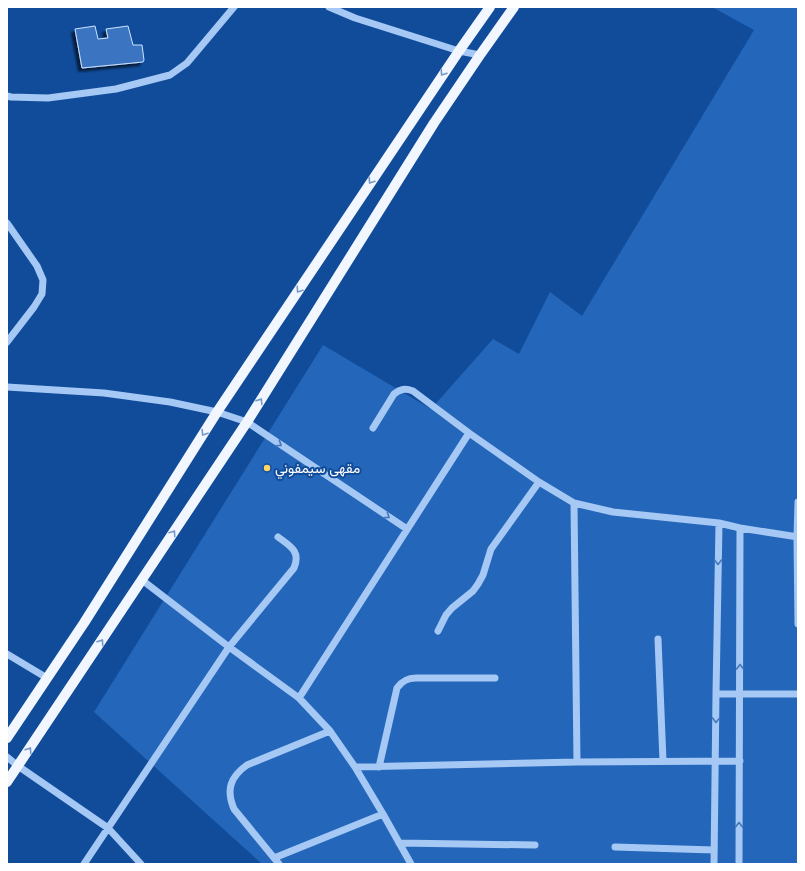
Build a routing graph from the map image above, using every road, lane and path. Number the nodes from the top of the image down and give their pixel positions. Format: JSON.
{"nodes":[{"id":1,"x":234,"y":7,"type":"edge"},
{"id":2,"x":329,"y":7,"type":"edge"},
{"id":3,"x":490,"y":7,"type":"edge"},
{"id":4,"x":514,"y":7,"type":"edge"},
{"id":5,"x":459,"y":51,"type":"junction"},
{"id":6,"x":480,"y":55,"type":"junction"},
{"id":7,"x":7,"y":96,"type":"edge"},
{"id":8,"x":7,"y":223,"type":"edge"},
{"id":9,"x":7,"y":342,"type":"edge"},
{"id":10,"x":7,"y":387,"type":"edge"},
{"id":11,"x":218,"y":412,"type":"junction"},
{"id":12,"x":247,"y":422,"type":"junction"},
{"id":13,"x":373,"y":428,"type":"dead end"},
{"id":14,"x":469,"y":433,"type":"junction"},
{"id":15,"x":539,"y":482,"type":"junction"},
{"id":16,"x":798,"y":502,"type":"edge"},
{"id":17,"x":574,"y":503,"type":"junction"},
{"id":18,"x":719,"y":523,"type":"junction"},
{"id":19,"x":740,"y":528,"type":"junction"},
{"id":20,"x":407,"y":529,"type":"junction"},
{"id":21,"x":278,"y":537,"type":"dead end"},
{"id":22,"x":797,"y":537,"type":"edge"},
{"id":23,"x":142,"y":580,"type":"junction"},
{"id":24,"x":798,"y":624,"type":"edge"},
{"id":25,"x":438,"y":631,"type":"dead end"},
{"id":26,"x":658,"y":638,"type":"dead end"},
{"id":27,"x":229,"y":647,"type":"junction"},
{"id":28,"x":7,"y":654,"type":"edge"},
{"id":29,"x":47,"y":678,"type":"junction"},
{"id":30,"x":495,"y":678,"type":"dead end"},
{"id":31,"x":716,"y":694,"type":"junction"},
{"id":32,"x":740,"y":694,"type":"junction"},
{"id":33,"x":798,"y":694,"type":"edge"},
{"id":34,"x":299,"y":698,"type":"junction"},
{"id":35,"x":330,"y":731,"type":"junction"},
{"id":36,"x":7,"y":738,"type":"edge"},
{"id":37,"x":7,"y":757,"type":"edge"},
{"id":38,"x":663,"y":761,"type":"junction"},
{"id":39,"x":715,"y":761,"type":"junction"},
{"id":40,"x":740,"y":761,"type":"junction"},
{"id":41,"x":577,"y":762,"type":"junction"},
{"id":42,"x":18,"y":766,"type":"junction"},
{"id":43,"x":379,"y":766,"type":"junction"},
{"id":44,"x":354,"y":767,"type":"junction"},
{"id":45,"x":7,"y":782,"type":"edge"},
{"id":46,"x":383,"y":814,"type":"junction"},
{"id":47,"x":108,"y":828,"type":"junction"},
{"id":48,"x":399,"y":843,"type":"junction"},
{"id":49,"x":535,"y":845,"type":"dead end"},
{"id":50,"x":615,"y":847,"type":"dead end"},
{"id":51,"x":714,"y":850,"type":"junction"},
{"id":52,"x":274,"y":858,"type":"junction"},
{"id":53,"x":84,"y":864,"type":"edge"},
{"id":54,"x":141,"y":864,"type":"edge"},
{"id":55,"x":279,"y":864,"type":"edge"},
{"id":56,"x":411,"y":864,"type":"edge"},
{"id":57,"x":714,"y":864,"type":"edge"},
{"id":58,"x":739,"y":864,"type":"edge"}],
"edges":[{"from":1,"to":7,"type":"street"},
{"from":2,"to":5,"type":"street"},
{"from":3,"to":5,"type":"main road"},
{"from":4,"to":6,"type":"main road"},
{"from":5,"to":6,"type":"street"},
{"from":5,"to":11,"type":"main road","one_way":true},
{"from":12,"to":6,"type":"main road","one_way":true},
{"from":8,"to":9,"type":"street"},
{"from":10,"to":11,"type":"street"},
{"from":11,"to":12,"type":"street"},
{"from":11,"to":29,"type":"main road","one_way":true},
{"from":12,"to":20,"type":"street","one_way":true},
{"from":23,"to":12,"type":"main road","one_way":true},
{"from":13,"to":14,"type":"street"},
{"from":14,"to":15,"type":"street"},
{"from":14,"to":20,"type":"street"},
{"from":15,"to":17,"type":"street"},
{"from":15,"to":25,"type":"street"},
{"from":16,"to":22,"type":"street"},
{"from":17,"to":18,"type":"street"},
{"from":17,"to":41,"type":"street"},
{"from":18,"to":19,"type":"street"},
{"from":18,"to":31,"type":"street","one_way":true},
{"from":19,"to":22,"type":"street"},
{"from":32,"to":19,"type":"street","one_way":true},
{"from":20,"to":34,"type":"street"},
{"from":21,"to":27,"type":"street"},
{"from":22,"to":24,"type":"street"},
{"from":23,"to":27,"type":"street"},
{"from":42,"to":23,"type":"main road","one_way":true},
{"from":26,"to":38,"type":"street"},
{"from":27,"to":34,"type":"street"},
{"from":27,"to":47,"type":"street"},
{"from":28,"to":29,"type":"street"},
{"from":29,"to":36,"type":"main road"},
{"from":30,"to":43,"type":"street"},
{"from":31,"to":32,"type":"street"},
{"from":31,"to":39,"type":"street","one_way":true},
{"from":32,"to":33,"type":"street"},
{"from":32,"to":40,"type":"street"},
{"from":34,"to":35,"type":"street"},
{"from":35,"to":44,"type":"street"},
{"from":35,"to":52,"type":"street"},
{"from":37,"to":42,"type":"street"},
{"from":38,"to":39,"type":"street"},
{"from":38,"to":41,"type":"street"},
{"from":39,"to":40,"type":"street"},
{"from":39,"to":51,"type":"street"},
{"from":58,"to":40,"type":"street","one_way":true},
{"from":41,"to":43,"type":"street"},
{"from":42,"to":45,"type":"main road"},
{"from":42,"to":47,"type":"street"},
{"from":43,"to":44,"type":"street"},
{"from":44,"to":46,"type":"street"},
{"from":46,"to":48,"type":"street"},
{"from":46,"to":52,"type":"street"},
{"from":47,"to":53,"type":"street"},
{"from":47,"to":54,"type":"street"},
{"from":48,"to":49,"type":"street"},
{"from":48,"to":56,"type":"street"},
{"from":50,"to":51,"type":"street"},
{"from":51,"to":57,"type":"street"},
{"from":52,"to":55,"type":"street"}]}
